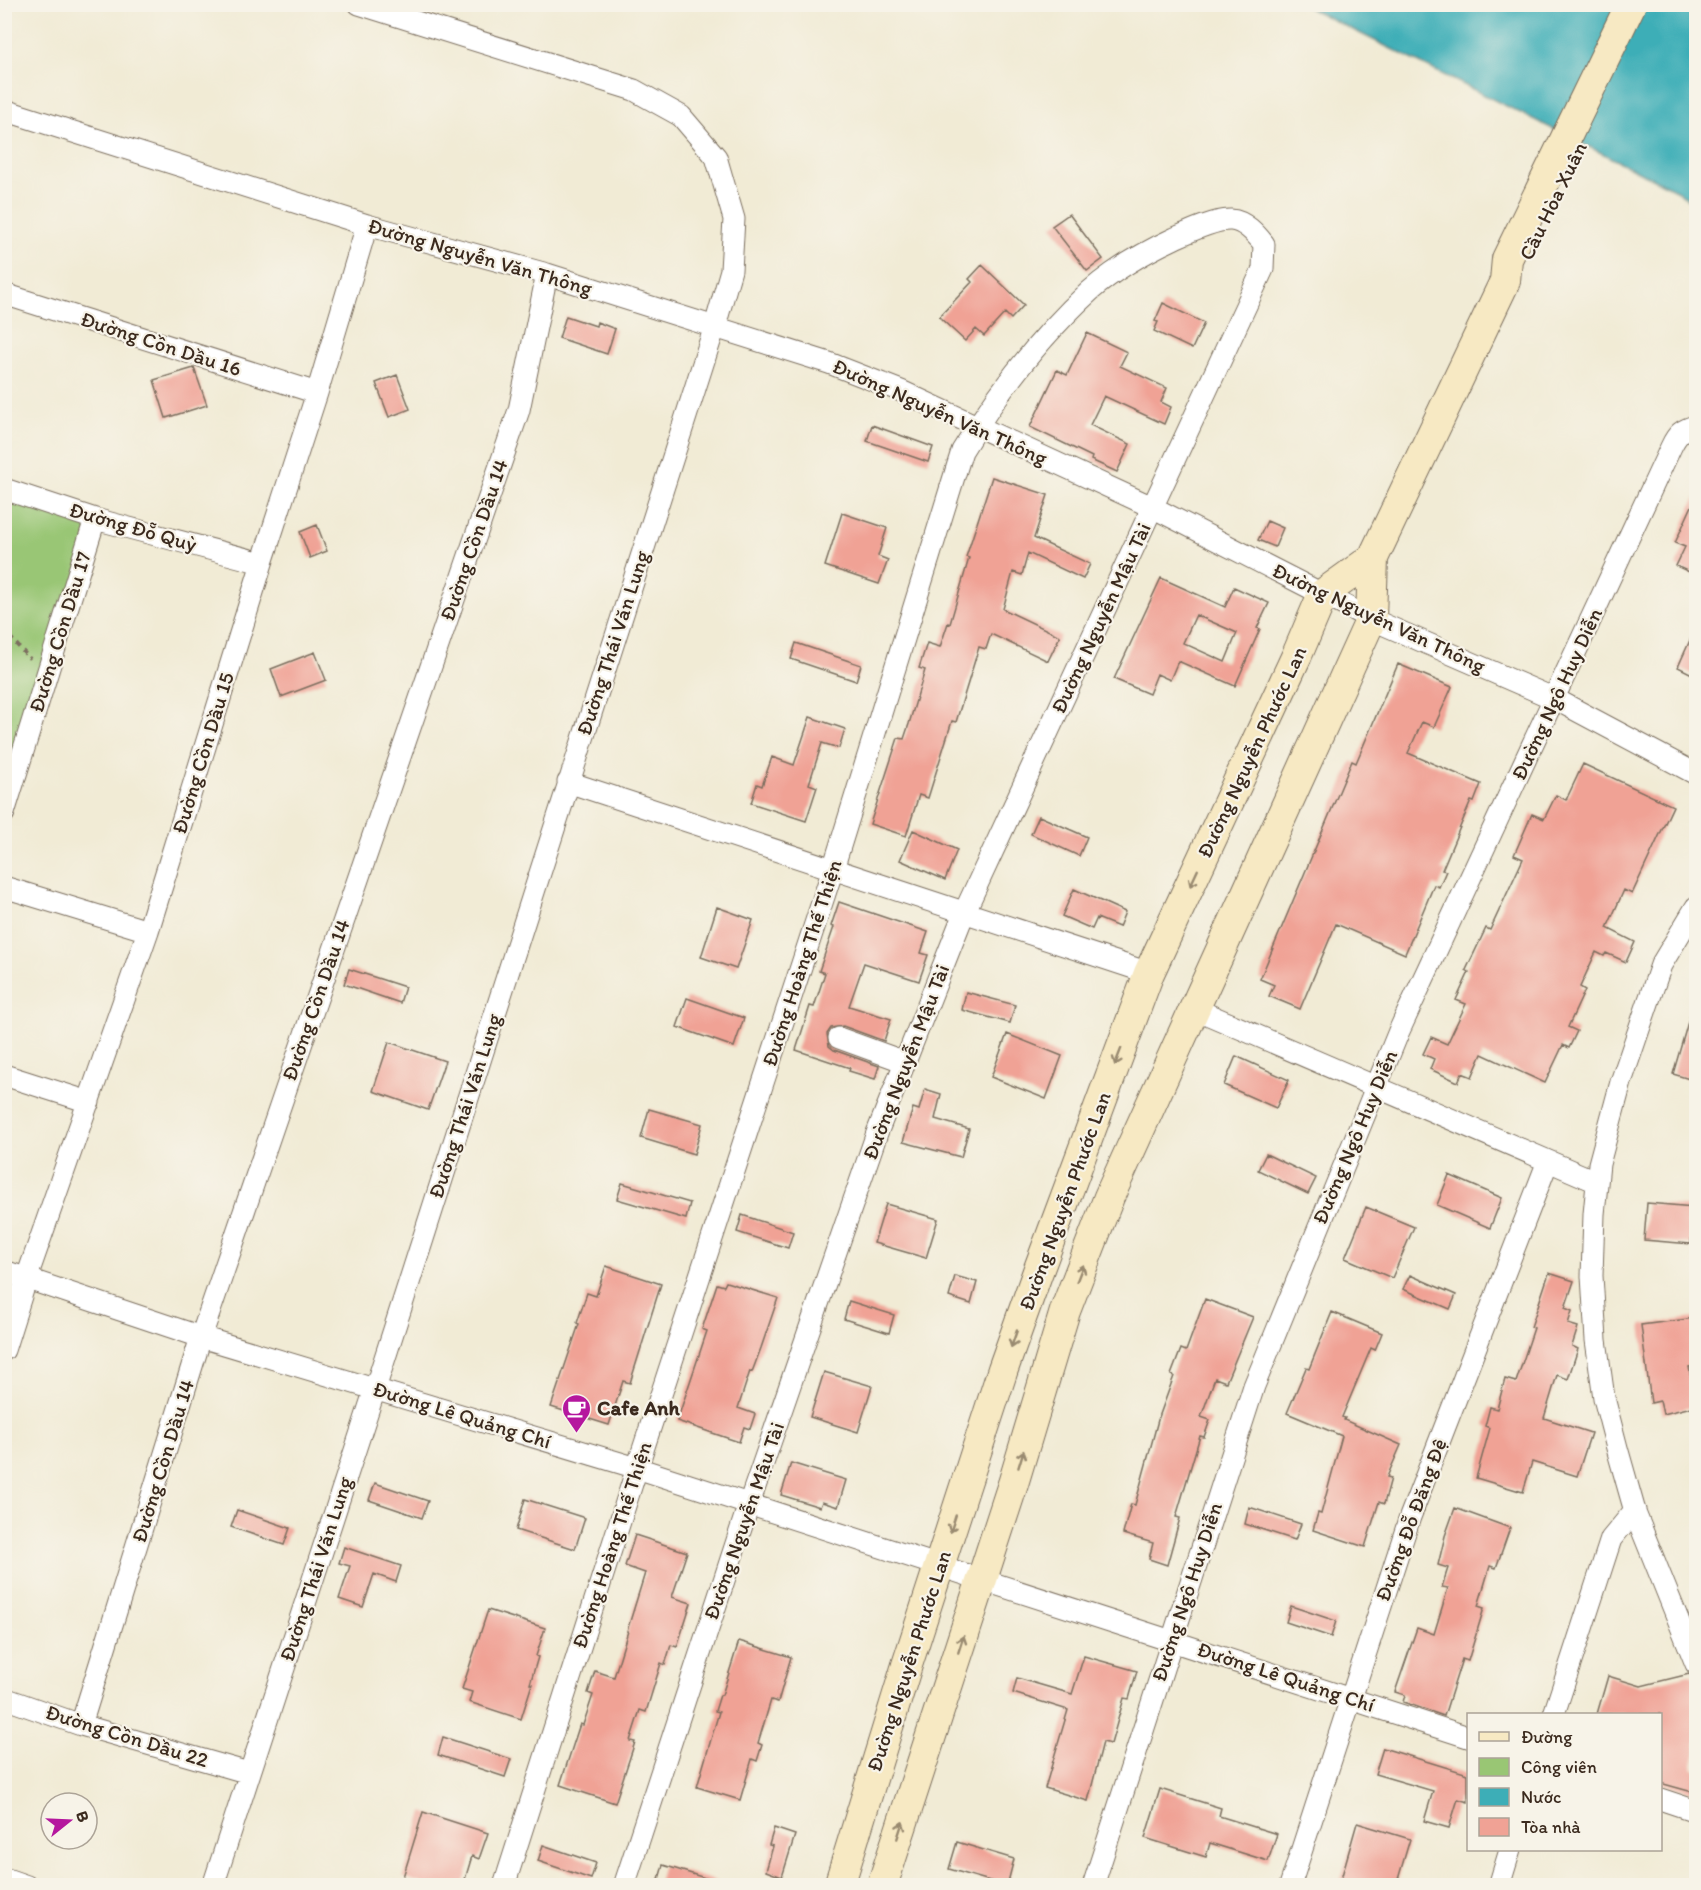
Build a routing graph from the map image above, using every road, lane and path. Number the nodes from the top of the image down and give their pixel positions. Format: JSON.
{"nodes":[{"id":1,"x":358,"y":4,"type":"edge"},
{"id":2,"x":1630,"y":4,"type":"edge"},
{"id":3,"x":1648,"y":4,"type":"edge"},
{"id":4,"x":4,"y":110,"type":"edge"},
{"id":5,"x":367,"y":225,"type":"junction"},
{"id":6,"x":1263,"y":269,"type":"joint"},
{"id":7,"x":547,"y":274,"type":"junction"},
{"id":8,"x":1505,"y":280,"type":"junction"},
{"id":9,"x":4,"y":294,"type":"edge"},
{"id":10,"x":715,"y":326,"type":"junction"},
{"id":11,"x":317,"y":393,"type":"junction"},
{"id":12,"x":977,"y":426,"type":"junction"},
{"id":13,"x":1696,"y":426,"type":"edge"},
{"id":14,"x":4,"y":489,"type":"edge"},
{"id":15,"x":1152,"y":507,"type":"junction"},
{"id":16,"x":95,"y":519,"type":"junction"},
{"id":17,"x":1373,"y":558,"type":"junction"},
{"id":18,"x":262,"y":562,"type":"junction"},
{"id":19,"x":1323,"y":594,"type":"junction"},
{"id":20,"x":1371,"y":619,"type":"junction"},
{"id":21,"x":4,"y":631,"type":"edge"},
{"id":22,"x":46,"y":677,"type":"junction"},
{"id":23,"x":1555,"y":699,"type":"junction"},
{"id":24,"x":1696,"y":774,"type":"edge"},
{"id":25,"x":568,"y":782,"type":"junction"},
{"id":26,"x":4,"y":813,"type":"edge"},
{"id":27,"x":833,"y":869,"type":"junction"},
{"id":28,"x":4,"y":887,"type":"edge"},
{"id":29,"x":1696,"y":908,"type":"edge"},
{"id":30,"x":964,"y":913,"type":"junction"},
{"id":31,"x":148,"y":931,"type":"junction"},
{"id":32,"x":1149,"y":974,"type":"junction"},
{"id":33,"x":1193,"y":1008,"type":"junction"},
{"id":34,"x":839,"y":1038,"type":"dead end"},
{"id":35,"x":905,"y":1062,"type":"junction"},
{"id":36,"x":4,"y":1075,"type":"edge"},
{"id":37,"x":1376,"y":1087,"type":"junction"},
{"id":38,"x":89,"y":1102,"type":"junction"},
{"id":39,"x":1548,"y":1161,"type":"junction"},
{"id":40,"x":1598,"y":1182,"type":"junction"},
{"id":41,"x":4,"y":1271,"type":"edge"},
{"id":42,"x":27,"y":1277,"type":"junction"},
{"id":43,"x":201,"y":1337,"type":"junction"},
{"id":44,"x":4,"y":1350,"type":"edge"},
{"id":45,"x":375,"y":1389,"type":"junction"},
{"id":46,"x":637,"y":1468,"type":"junction"},
{"id":47,"x":749,"y":1504,"type":"junction"},
{"id":48,"x":1635,"y":1510,"type":"junction"},
{"id":49,"x":939,"y":1565,"type":"junction"},
{"id":50,"x":982,"y":1579,"type":"junction"},
{"id":51,"x":1171,"y":1641,"type":"junction"},
{"id":52,"x":1696,"y":1664,"type":"edge"},
{"id":53,"x":4,"y":1698,"type":"edge"},
{"id":54,"x":1350,"y":1698,"type":"junction"},
{"id":55,"x":1554,"y":1713,"type":"edge"},
{"id":56,"x":81,"y":1725,"type":"junction"},
{"id":57,"x":1467,"y":1737,"type":"edge"},
{"id":58,"x":249,"y":1773,"type":"junction"},
{"id":59,"x":1662,"y":1800,"type":"edge"},
{"id":60,"x":1696,"y":1811,"type":"edge"},
{"id":61,"x":1510,"y":1851,"type":"edge"},
{"id":62,"x":4,"y":1878,"type":"edge"},
{"id":63,"x":27,"y":1886,"type":"edge"},
{"id":64,"x":213,"y":1886,"type":"edge"},
{"id":65,"x":504,"y":1886,"type":"edge"},
{"id":66,"x":624,"y":1886,"type":"edge"},
{"id":67,"x":839,"y":1886,"type":"edge"},
{"id":68,"x":882,"y":1886,"type":"edge"},
{"id":69,"x":1093,"y":1886,"type":"edge"},
{"id":70,"x":1290,"y":1886,"type":"edge"},
{"id":71,"x":1498,"y":1886,"type":"edge"}],
"edges":[{"from":1,"to":10,"type":"street","name":"Đường Thái Văn Lung"},
{"from":2,"to":8,"type":"main road","name":"Cầu Hòa Xuân"},
{"from":3,"to":8,"type":"main road","name":"Cầu Hòa Xuân"},
{"from":4,"to":5,"type":"street","name":"Đường Nguyễn Văn Thông"},
{"from":5,"to":7,"type":"street","name":"Đường Nguyễn Văn Thông"},
{"from":5,"to":11,"type":"street","name":"Đường Cồn Dầu 15"},
{"from":6,"to":12,"type":"street","name":"Đường Hoàng Thế Thiện"},
{"from":6,"to":15,"type":"street","name":"Đường Nguyễn Mậu Tài"},
{"from":7,"to":10,"type":"street","name":"Đường Nguyễn Văn Thông"},
{"from":7,"to":43,"type":"street","name":"Đường Cồn Dầu 14"},
{"from":8,"to":17,"type":"main road","name":"Đường Nguyễn Phước Lan"},
{"from":9,"to":11,"type":"street","name":"Đường Cồn Dầu 16"},
{"from":10,"to":12,"type":"street","name":"Đường Nguyễn Văn Thông"},
{"from":10,"to":25,"type":"street","name":"Đường Thái Văn Lung"},
{"from":11,"to":18,"type":"street","name":"Đường Cồn Dầu 15"},
{"from":12,"to":15,"type":"street","name":"Đường Nguyễn Văn Thông"},
{"from":12,"to":27,"type":"street","name":"Đường Hoàng Thế Thiện"},
{"from":13,"to":23,"type":"street","name":"Đường Ngô Huy Diễn"},
{"from":14,"to":16,"type":"street","name":"Đường Đỗ Quỳ"},
{"from":15,"to":19,"type":"street","name":"Đường Nguyễn Văn Thông"},
{"from":15,"to":30,"type":"street","name":"Đường Nguyễn Mậu Tài"},
{"from":16,"to":18,"type":"street","name":"Đường Đỗ Quỳ"},
{"from":16,"to":22,"type":"street","name":"Đường Cồn Dầu 17"},
{"from":17,"to":19,"type":"main road","name":"Đường Nguyễn Phước Lan"},
{"from":17,"to":20,"type":"main road","name":"Đường Nguyễn Phước Lan"},
{"from":18,"to":31,"type":"street","name":"Đường Cồn Dầu 15"},
{"from":19,"to":20,"type":"street","name":"Đường Nguyễn Văn Thông"},
{"from":19,"to":32,"type":"main road","name":"Đường Nguyễn Phước Lan","one_way":true},
{"from":20,"to":23,"type":"street","name":"Đường Nguyễn Văn Thông"},
{"from":20,"to":33,"type":"main road","name":"Đường Nguyễn Phước Lan"},
{"from":21,"to":22,"type":"path"},
{"from":22,"to":26,"type":"street","name":"Đường Cồn Dầu 17"},
{"from":23,"to":24,"type":"street","name":"Đường Nguyễn Văn Thông"},
{"from":23,"to":37,"type":"street","name":"Đường Ngô Huy Diễn"},
{"from":25,"to":27,"type":"street"},
{"from":25,"to":45,"type":"street","name":"Đường Thái Văn Lung"},
{"from":27,"to":30,"type":"street"},
{"from":27,"to":46,"type":"street","name":"Đường Hoàng Thế Thiện"},
{"from":28,"to":31,"type":"street"},
{"from":29,"to":40,"type":"street"},
{"from":30,"to":32,"type":"street"},
{"from":30,"to":35,"type":"street","name":"Đường Nguyễn Mậu Tài"},
{"from":31,"to":38,"type":"street","name":"Đường Cồn Dầu 15"},
{"from":32,"to":49,"type":"main road","name":"Đường Nguyễn Phước Lan","one_way":true},
{"from":33,"to":37,"type":"street"},
{"from":50,"to":33,"type":"main road","name":"Đường Nguyễn Phước Lan","one_way":true},
{"from":34,"to":35,"type":"street"},
{"from":35,"to":47,"type":"street","name":"Đường Nguyễn Mậu Tài"},
{"from":36,"to":38,"type":"street"},
{"from":37,"to":39,"type":"street"},
{"from":37,"to":51,"type":"street","name":"Đường Ngô Huy Diễn"},
{"from":38,"to":42,"type":"street","name":"Đường Cồn Dầu 15"},
{"from":39,"to":40,"type":"street"},
{"from":39,"to":54,"type":"street","name":"Đường Đỗ Đăng Đệ"},
{"from":40,"to":48,"type":"street"},
{"from":41,"to":42,"type":"street","name":"Đường Lê Quảng Chí"},
{"from":42,"to":43,"type":"street","name":"Đường Lê Quảng Chí"},
{"from":42,"to":44,"type":"street","name":"Đường Cồn Dầu 15"},
{"from":43,"to":45,"type":"street","name":"Đường Lê Quảng Chí"},
{"from":43,"to":56,"type":"street","name":"Đường Cồn Dầu 14"},
{"from":45,"to":46,"type":"street","name":"Đường Lê Quảng Chí"},
{"from":45,"to":58,"type":"street","name":"Đường Thái Văn Lung"},
{"from":46,"to":47,"type":"street","name":"Đường Lê Quảng Chí"},
{"from":46,"to":65,"type":"street","name":"Đường Hoàng Thế Thiện"},
{"from":47,"to":49,"type":"street","name":"Đường Lê Quảng Chí"},
{"from":47,"to":66,"type":"street","name":"Đường Nguyễn Mậu Tài"},
{"from":48,"to":52,"type":"street"},
{"from":48,"to":55,"type":"street"},
{"from":49,"to":50,"type":"street","name":"Đường Lê Quảng Chí"},
{"from":49,"to":67,"type":"main road","name":"Đường Nguyễn Phước Lan"},
{"from":50,"to":51,"type":"street","name":"Đường Lê Quảng Chí"},
{"from":68,"to":50,"type":"main road","name":"Đường Nguyễn Phước Lan","one_way":true},
{"from":51,"to":54,"type":"street","name":"Đường Lê Quảng Chí"},
{"from":51,"to":69,"type":"street","name":"Đường Ngô Huy Diễn"},
{"from":53,"to":56,"type":"street","name":"Đường Cồn Dầu 22"},
{"from":54,"to":57,"type":"street","name":"Đường Lê Quảng Chí"},
{"from":54,"to":70,"type":"street","name":"Đường Đỗ Đăng Đệ"},
{"from":56,"to":58,"type":"street","name":"Đường Cồn Dầu 22"},
{"from":58,"to":64,"type":"street","name":"Đường Thái Văn Lung"},
{"from":59,"to":60,"type":"street"},
{"from":61,"to":71,"type":"street"},
{"from":62,"to":63,"type":"street"}]}
